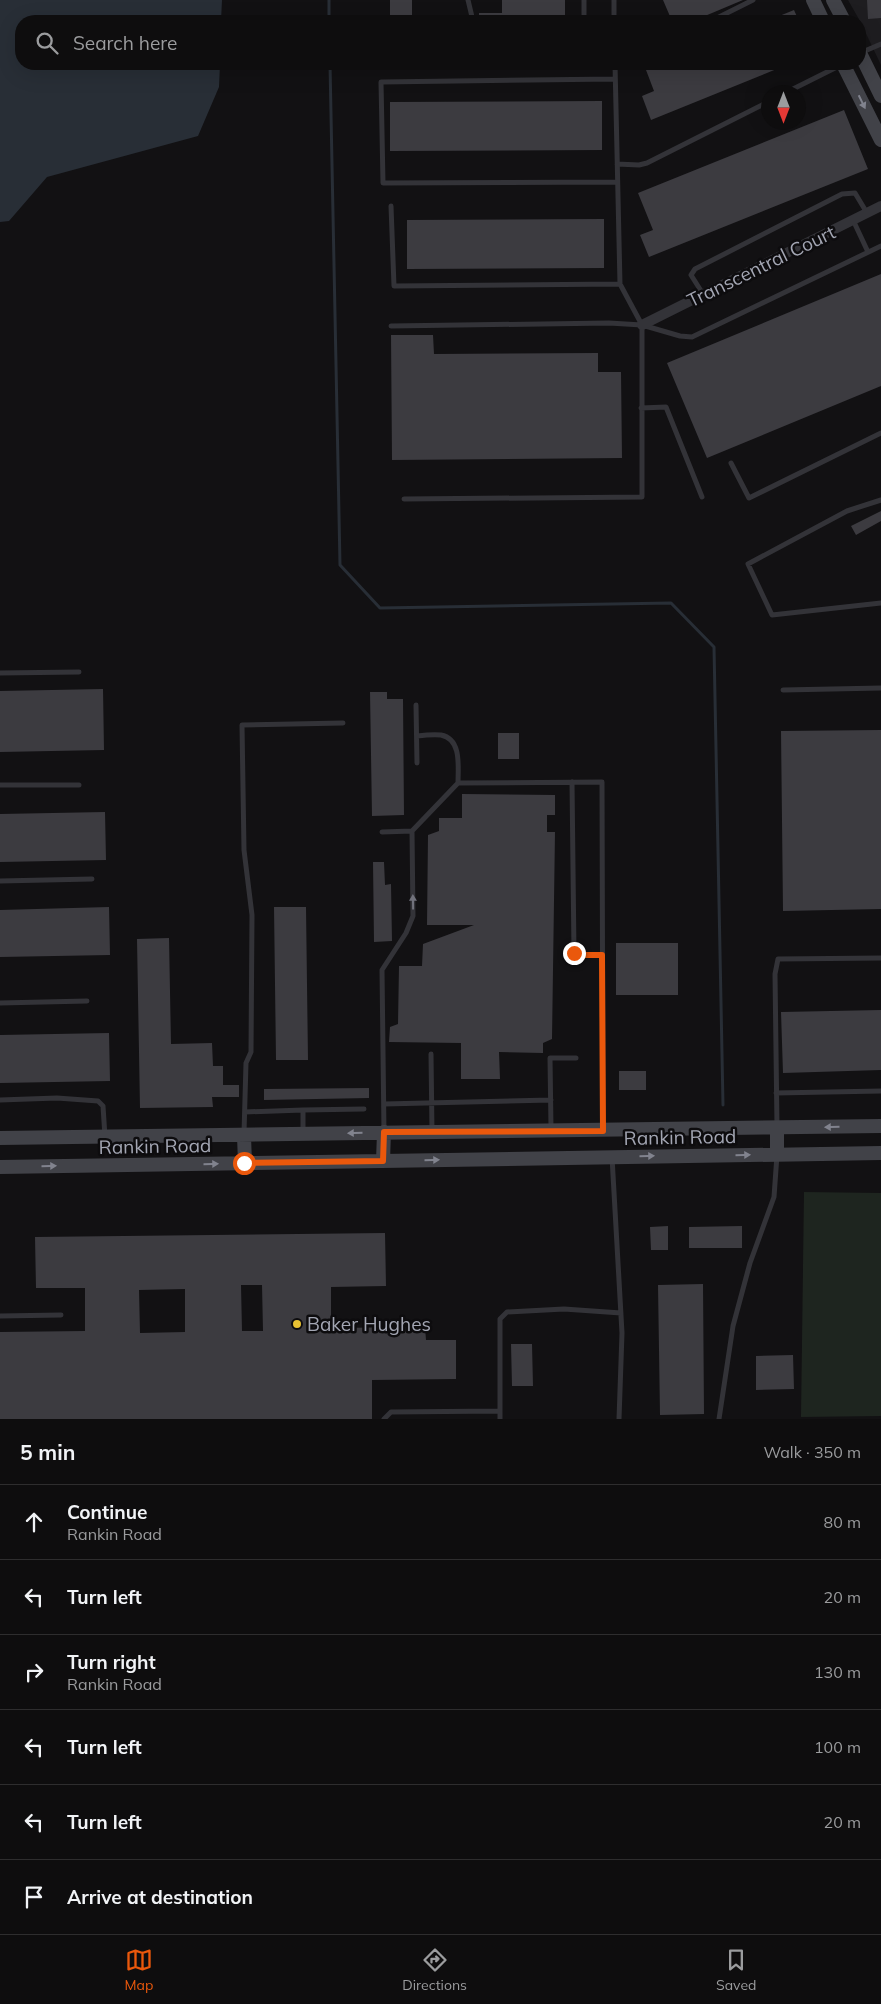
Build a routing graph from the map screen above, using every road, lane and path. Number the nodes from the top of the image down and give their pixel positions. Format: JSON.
{"nodes":[{"id":1,"x":468,"y":0,"type":"edge"},
{"id":2,"x":584,"y":0,"type":"edge"},
{"id":3,"x":614,"y":0,"type":"edge"},
{"id":4,"x":753,"y":0,"type":"edge"},
{"id":5,"x":813,"y":0,"type":"edge"},
{"id":6,"x":833,"y":0,"type":"edge"},
{"id":7,"x":472,"y":15,"type":"edge"},
{"id":8,"x":584,"y":15,"type":"edge"},
{"id":9,"x":614,"y":15,"type":"edge"},
{"id":10,"x":723,"y":15,"type":"edge"},
{"id":11,"x":820,"y":15,"type":"edge"},
{"id":12,"x":841,"y":15,"type":"edge"},
{"id":13,"x":881,"y":44,"type":"edge"},
{"id":14,"x":866,"y":50,"type":"edge"},
{"id":15,"x":866,"y":65,"type":"edge"},
{"id":16,"x":615,"y":70,"type":"edge"},
{"id":17,"x":831,"y":70,"type":"edge"},
{"id":18,"x":846,"y":70,"type":"edge"},
{"id":19,"x":615,"y":79,"type":"junction"},
{"id":20,"x":801,"y":85,"type":"edge"},
{"id":21,"x":880,"y":93,"type":"edge"},
{"id":22,"x":761,"y":106,"type":"edge"},
{"id":23,"x":881,"y":140,"type":"edge"},
{"id":24,"x":617,"y":164,"type":"junction"},
{"id":25,"x":617,"y":182,"type":"junction"},
{"id":26,"x":391,"y":206,"type":"dead end"},
{"id":27,"x":881,"y":206,"type":"edge"},
{"id":28,"x":867,"y":213,"type":"junction"},
{"id":29,"x":853,"y":220,"type":"junction"},
{"id":30,"x":881,"y":246,"type":"edge"},
{"id":31,"x":868,"y":252,"type":"junction"},
{"id":32,"x":620,"y":284,"type":"junction"},
{"id":33,"x":703,"y":294,"type":"junction"},
{"id":34,"x":642,"y":325,"type":"junction"},
{"id":35,"x":391,"y":326,"type":"dead end"},
{"id":36,"x":642,"y":408,"type":"junction"},
{"id":37,"x":881,"y":433,"type":"edge"},
{"id":38,"x":732,"y":463,"type":"dead end"},
{"id":39,"x":702,"y":496,"type":"dead end"},
{"id":40,"x":404,"y":499,"type":"dead end"},
{"id":41,"x":881,"y":500,"type":"edge"},
{"id":42,"x":881,"y":603,"type":"edge"},
{"id":43,"x":0,"y":672,"type":"edge"},
{"id":44,"x":79,"y":672,"type":"dead end"},
{"id":45,"x":881,"y":688,"type":"edge"},
{"id":46,"x":784,"y":690,"type":"dead end"},
{"id":47,"x":416,"y":706,"type":"dead end"},
{"id":48,"x":343,"y":723,"type":"dead end"},
{"id":49,"x":417,"y":736,"type":"junction"},
{"id":50,"x":417,"y":763,"type":"dead end"},
{"id":51,"x":572,"y":782,"type":"junction"},
{"id":52,"x":458,"y":783,"type":"junction"},
{"id":53,"x":0,"y":785,"type":"edge"},
{"id":54,"x":78,"y":785,"type":"dead end"},
{"id":55,"x":412,"y":831,"type":"junction"},
{"id":56,"x":382,"y":832,"type":"dead end"},
{"id":57,"x":92,"y":879,"type":"dead end"},
{"id":58,"x":0,"y":881,"type":"edge"},
{"id":59,"x":602,"y":955,"type":"junction"},
{"id":60,"x":881,"y":958,"type":"edge"},
{"id":61,"x":87,"y":1001,"type":"dead end"},
{"id":62,"x":0,"y":1003,"type":"edge"},
{"id":63,"x":431,"y":1054,"type":"dead end"},
{"id":64,"x":576,"y":1058,"type":"dead end"},
{"id":65,"x":881,"y":1091,"type":"edge"},
{"id":66,"x":776,"y":1093,"type":"junction"},
{"id":67,"x":0,"y":1100,"type":"edge"},
{"id":68,"x":550,"y":1100,"type":"junction"},
{"id":69,"x":432,"y":1103,"type":"junction"},
{"id":70,"x":384,"y":1104,"type":"junction"},
{"id":71,"x":364,"y":1109,"type":"dead end"},
{"id":72,"x":303,"y":1110,"type":"junction"},
{"id":73,"x":245,"y":1112,"type":"junction"},
{"id":74,"x":881,"y":1126,"type":"edge"},
{"id":75,"x":777,"y":1128,"type":"junction"},
{"id":76,"x":551,"y":1131,"type":"junction"},
{"id":77,"x":384,"y":1132,"type":"junction"},
{"id":78,"x":432,"y":1132,"type":"junction"},
{"id":79,"x":303,"y":1134,"type":"junction"},
{"id":80,"x":244,"y":1136,"type":"junction"},
{"id":81,"x":105,"y":1137,"type":"junction"},
{"id":82,"x":0,"y":1138,"type":"edge"},
{"id":83,"x":608,"y":1144,"type":"junction"},
{"id":84,"x":881,"y":1153,"type":"edge"},
{"id":85,"x":777,"y":1154,"type":"junction"},
{"id":86,"x":383,"y":1161,"type":"junction"},
{"id":87,"x":244,"y":1163,"type":"junction"},
{"id":88,"x":0,"y":1167,"type":"edge"},
{"id":89,"x":621,"y":1312,"type":"junction"},
{"id":90,"x":61,"y":1315,"type":"dead end"},
{"id":91,"x":0,"y":1316,"type":"edge"},
{"id":92,"x":500,"y":1411,"type":"junction"},
{"id":93,"x":384,"y":1419,"type":"edge"},
{"id":94,"x":500,"y":1419,"type":"edge"},
{"id":95,"x":619,"y":1419,"type":"edge"},
{"id":96,"x":719,"y":1419,"type":"edge"}],
"edges":[{"from":1,"to":7,"type":"lane"},
{"from":2,"to":8,"type":"lane"},
{"from":3,"to":9,"type":"lane"},
{"from":4,"to":10,"type":"lane"},
{"from":5,"to":11,"type":"main road"},
{"from":6,"to":12,"type":"main road"},
{"from":13,"to":14,"type":"lane"},
{"from":15,"to":21,"type":"main road"},
{"from":16,"to":19,"type":"lane"},
{"from":17,"to":20,"type":"lane"},
{"from":18,"to":23,"type":"main road","one_way":true},
{"from":19,"to":24,"type":"lane"},
{"from":19,"to":25,"type":"lane"},
{"from":22,"to":24,"type":"lane"},
{"from":24,"to":25,"type":"lane"},
{"from":25,"to":32,"type":"lane"},
{"from":26,"to":32,"type":"lane"},
{"from":27,"to":28,"type":"street","name":"Transcentral Court"},
{"from":28,"to":29,"type":"street","name":"Transcentral Court"},
{"from":28,"to":33,"type":"lane"},
{"from":29,"to":31,"type":"lane"},
{"from":29,"to":33,"type":"street","name":"Transcentral Court"},
{"from":30,"to":31,"type":"lane"},
{"from":31,"to":34,"type":"lane"},
{"from":32,"to":34,"type":"lane"},
{"from":33,"to":34,"type":"street","name":"Transcentral Court"},
{"from":34,"to":35,"type":"lane"},
{"from":34,"to":36,"type":"lane"},
{"from":36,"to":39,"type":"lane"},
{"from":36,"to":40,"type":"lane"},
{"from":37,"to":38,"type":"lane"},
{"from":41,"to":42,"type":"lane"},
{"from":43,"to":44,"type":"lane"},
{"from":45,"to":46,"type":"lane"},
{"from":47,"to":49,"type":"lane"},
{"from":48,"to":73,"type":"lane"},
{"from":49,"to":50,"type":"lane"},
{"from":49,"to":52,"type":"lane"},
{"from":51,"to":52,"type":"lane"},
{"from":51,"to":59,"type":"lane"},
{"from":51,"to":59,"type":"lane"},
{"from":52,"to":55,"type":"lane"},
{"from":53,"to":54,"type":"lane"},
{"from":55,"to":56,"type":"lane"},
{"from":70,"to":55,"type":"lane","one_way":true},
{"from":57,"to":58,"type":"lane"},
{"from":59,"to":83,"type":"lane"},
{"from":60,"to":66,"type":"lane"},
{"from":61,"to":62,"type":"lane"},
{"from":63,"to":69,"type":"lane"},
{"from":64,"to":68,"type":"lane"},
{"from":65,"to":66,"type":"lane"},
{"from":66,"to":75,"type":"lane"},
{"from":67,"to":81,"type":"lane"},
{"from":68,"to":69,"type":"lane"},
{"from":68,"to":76,"type":"lane"},
{"from":69,"to":70,"type":"lane"},
{"from":69,"to":78,"type":"lane"},
{"from":70,"to":77,"type":"lane"},
{"from":71,"to":72,"type":"lane"},
{"from":72,"to":73,"type":"lane"},
{"from":72,"to":79,"type":"lane"},
{"from":73,"to":80,"type":"lane"},
{"from":74,"to":75,"type":"main road","name":"Rankin Road","one_way":true},
{"from":75,"to":83,"type":"main road","name":"Rankin Road"},
{"from":75,"to":85,"type":"main road"},
{"from":76,"to":78,"type":"main road","name":"Rankin Road"},
{"from":76,"to":83,"type":"main road","name":"Rankin Road"},
{"from":77,"to":78,"type":"main road","name":"Rankin Road"},
{"from":77,"to":79,"type":"main road","name":"Rankin Road","one_way":true},
{"from":77,"to":86,"type":"main road"},
{"from":79,"to":80,"type":"main road","name":"Rankin Road"},
{"from":80,"to":81,"type":"main road","name":"Rankin Road"},
{"from":80,"to":87,"type":"main road"},
{"from":81,"to":82,"type":"main road","name":"Rankin Road"},
{"from":83,"to":85,"type":"main road","name":"Rankin Road","one_way":true},
{"from":86,"to":83,"type":"main road","name":"Rankin Road","one_way":true},
{"from":83,"to":89,"type":"lane"},
{"from":84,"to":85,"type":"main road","name":"Rankin Road"},
{"from":85,"to":96,"type":"lane"},
{"from":86,"to":87,"type":"main road","name":"Rankin Road"},
{"from":88,"to":87,"type":"main road","name":"Rankin Road","one_way":true},
{"from":89,"to":92,"type":"lane"},
{"from":89,"to":95,"type":"lane"},
{"from":90,"to":91,"type":"lane"},
{"from":92,"to":93,"type":"lane"},
{"from":92,"to":94,"type":"lane"}]}
